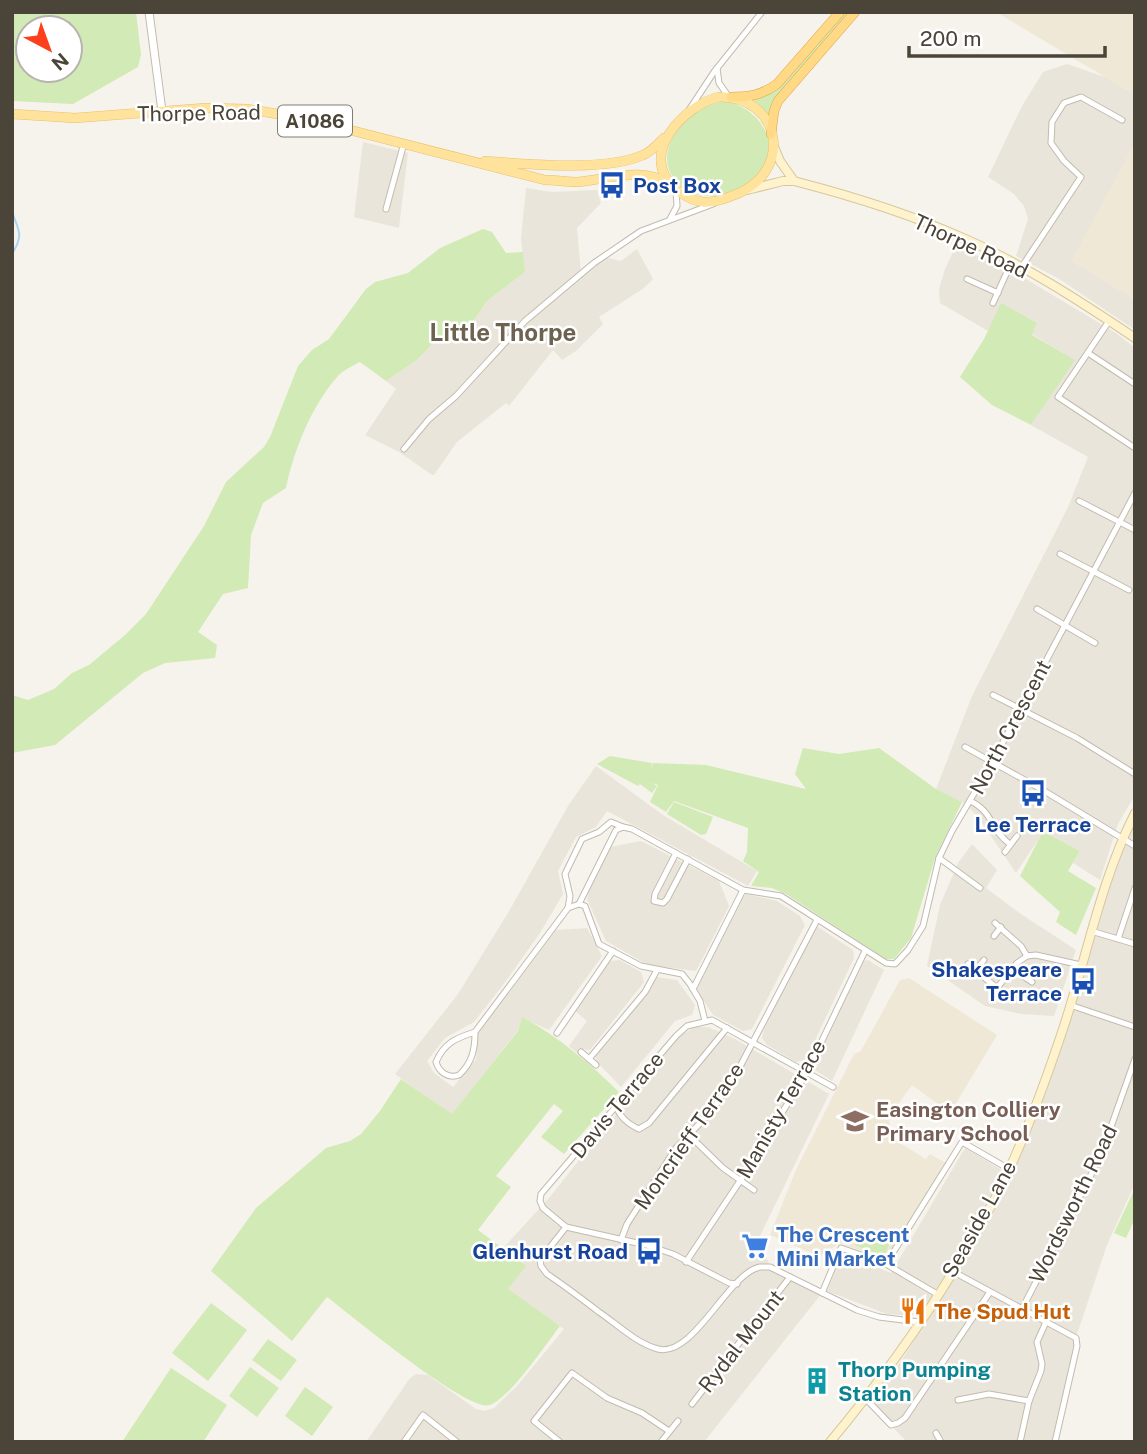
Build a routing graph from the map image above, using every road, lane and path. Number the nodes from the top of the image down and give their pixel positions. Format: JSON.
{"nodes":[{"id":1,"x":149,"y":12,"type":"edge"},
{"id":2,"x":762,"y":12,"type":"edge"},
{"id":3,"x":840,"y":12,"type":"edge"},
{"id":4,"x":855,"y":12,"type":"edge"},
{"id":5,"x":717,"y":68,"type":"junction"},
{"id":6,"x":730,"y":97,"type":"junction"},
{"id":7,"x":162,"y":111,"type":"junction"},
{"id":8,"x":687,"y":113,"type":"junction"},
{"id":9,"x":12,"y":114,"type":"edge"},
{"id":10,"x":1122,"y":120,"type":"dead end"},
{"id":11,"x":667,"y":134,"type":"junction"},
{"id":12,"x":771,"y":134,"type":"junction"},
{"id":13,"x":404,"y":143,"type":"junction"},
{"id":14,"x":774,"y":147,"type":"junction"},
{"id":15,"x":464,"y":159,"type":"junction"},
{"id":16,"x":794,"y":181,"type":"junction"},
{"id":17,"x":673,"y":186,"type":"junction"},
{"id":18,"x":747,"y":190,"type":"junction"},
{"id":19,"x":722,"y":199,"type":"junction"},
{"id":20,"x":386,"y":209,"type":"dead end"},
{"id":21,"x":670,"y":219,"type":"junction"},
{"id":22,"x":1011,"y":263,"type":"junction"},
{"id":23,"x":1021,"y":268,"type":"junction"},
{"id":24,"x":967,"y":279,"type":"dead end"},
{"id":25,"x":998,"y":293,"type":"junction"},
{"id":26,"x":993,"y":303,"type":"dead end"},
{"id":27,"x":1109,"y":321,"type":"junction"},
{"id":28,"x":1135,"y":338,"type":"edge"},
{"id":29,"x":1088,"y":353,"type":"junction"},
{"id":30,"x":1135,"y":384,"type":"edge"},
{"id":31,"x":1135,"y":448,"type":"edge"},
{"id":32,"x":404,"y":449,"type":"dead end"},
{"id":33,"x":1135,"y":493,"type":"edge"},
{"id":34,"x":1079,"y":501,"type":"dead end"},
{"id":35,"x":1120,"y":522,"type":"junction"},
{"id":36,"x":1135,"y":530,"type":"edge"},
{"id":37,"x":1059,"y":554,"type":"dead end"},
{"id":38,"x":1093,"y":572,"type":"junction"},
{"id":39,"x":1129,"y":590,"type":"dead end"},
{"id":40,"x":1037,"y":609,"type":"dead end"},
{"id":41,"x":1065,"y":624,"type":"junction"},
{"id":42,"x":1095,"y":643,"type":"dead end"},
{"id":43,"x":993,"y":695,"type":"dead end"},
{"id":44,"x":1021,"y":708,"type":"junction"},
{"id":45,"x":965,"y":747,"type":"dead end"},
{"id":46,"x":993,"y":761,"type":"junction"},
{"id":47,"x":1135,"y":774,"type":"edge"},
{"id":48,"x":970,"y":801,"type":"junction"},
{"id":49,"x":1135,"y":813,"type":"edge"},
{"id":50,"x":623,"y":827,"type":"junction"},
{"id":51,"x":1017,"y":836,"type":"dead end"},
{"id":52,"x":1123,"y":837,"type":"junction"},
{"id":53,"x":1010,"y":844,"type":"junction"},
{"id":54,"x":1135,"y":846,"type":"edge"},
{"id":55,"x":1005,"y":852,"type":"dead end"},
{"id":56,"x":676,"y":853,"type":"junction"},
{"id":57,"x":688,"y":859,"type":"junction"},
{"id":58,"x":939,"y":859,"type":"junction"},
{"id":59,"x":979,"y":888,"type":"dead end"},
{"id":60,"x":1135,"y":888,"type":"edge"},
{"id":61,"x":743,"y":890,"type":"junction"},
{"id":62,"x":579,"y":904,"type":"junction"},
{"id":63,"x":568,"y":908,"type":"junction"},
{"id":64,"x":817,"y":920,"type":"junction"},
{"id":65,"x":995,"y":923,"type":"dead end"},
{"id":66,"x":1001,"y":927,"type":"junction"},
{"id":67,"x":1091,"y":931,"type":"junction"},
{"id":68,"x":994,"y":936,"type":"dead end"},
{"id":69,"x":1118,"y":939,"type":"junction"},
{"id":70,"x":1135,"y":944,"type":"edge"},
{"id":71,"x":613,"y":951,"type":"junction"},
{"id":72,"x":865,"y":951,"type":"junction"},
{"id":73,"x":1027,"y":956,"type":"junction"},
{"id":74,"x":984,"y":961,"type":"dead end"},
{"id":75,"x":968,"y":964,"type":"dead end"},
{"id":76,"x":1081,"y":965,"type":"junction"},
{"id":77,"x":1013,"y":969,"type":"junction"},
{"id":78,"x":657,"y":970,"type":"junction"},
{"id":79,"x":976,"y":971,"type":"junction"},
{"id":80,"x":1032,"y":982,"type":"dead end"},
{"id":81,"x":693,"y":989,"type":"junction"},
{"id":82,"x":1070,"y":1005,"type":"junction"},
{"id":83,"x":705,"y":1021,"type":"junction"},
{"id":84,"x":562,"y":1024,"type":"junction"},
{"id":85,"x":1135,"y":1027,"type":"edge"},
{"id":86,"x":727,"y":1028,"type":"junction"},
{"id":87,"x":570,"y":1030,"type":"dead end"},
{"id":88,"x":475,"y":1032,"type":"junction"},
{"id":89,"x":557,"y":1033,"type":"dead end"},
{"id":90,"x":753,"y":1042,"type":"junction"},
{"id":91,"x":581,"y":1052,"type":"dead end"},
{"id":92,"x":589,"y":1059,"type":"junction"},
{"id":93,"x":1135,"y":1059,"type":"edge"},
{"id":94,"x":596,"y":1065,"type":"dead end"},
{"id":95,"x":807,"y":1072,"type":"junction"},
{"id":96,"x":833,"y":1087,"type":"dead end"},
{"id":97,"x":616,"y":1105,"type":"junction"},
{"id":98,"x":690,"y":1135,"type":"junction"},
{"id":99,"x":1009,"y":1169,"type":"junction"},
{"id":100,"x":740,"y":1181,"type":"junction"},
{"id":101,"x":754,"y":1190,"type":"dead end"},
{"id":102,"x":566,"y":1227,"type":"junction"},
{"id":103,"x":621,"y":1240,"type":"junction"},
{"id":104,"x":686,"y":1262,"type":"junction"},
{"id":105,"x":886,"y":1264,"type":"junction"},
{"id":106,"x":952,"y":1271,"type":"junction"},
{"id":107,"x":790,"y":1277,"type":"junction"},
{"id":108,"x":737,"y":1284,"type":"junction"},
{"id":109,"x":990,"y":1292,"type":"junction"},
{"id":110,"x":822,"y":1293,"type":"junction"},
{"id":111,"x":936,"y":1294,"type":"junction"},
{"id":112,"x":1021,"y":1309,"type":"junction"},
{"id":113,"x":919,"y":1322,"type":"junction"},
{"id":114,"x":1046,"y":1322,"type":"junction"},
{"id":115,"x":866,"y":1399,"type":"junction"},
{"id":116,"x":958,"y":1400,"type":"dead end"},
{"id":117,"x":1029,"y":1401,"type":"junction"},
{"id":118,"x":692,"y":1404,"type":"dead end"},
{"id":119,"x":678,"y":1421,"type":"dead end"},
{"id":120,"x":669,"y":1431,"type":"junction"},
{"id":121,"x":936,"y":1433,"type":"dead end"},
{"id":122,"x":404,"y":1442,"type":"edge"},
{"id":123,"x":457,"y":1442,"type":"edge"},
{"id":124,"x":560,"y":1442,"type":"edge"},
{"id":125,"x":661,"y":1442,"type":"edge"},
{"id":126,"x":830,"y":1442,"type":"edge"},
{"id":127,"x":941,"y":1442,"type":"edge"},
{"id":128,"x":1020,"y":1442,"type":"edge"},
{"id":129,"x":1055,"y":1442,"type":"edge"}],
"edges":[{"from":1,"to":7,"type":"street"},
{"from":2,"to":5,"type":"street"},
{"from":3,"to":6,"type":"highway"},
{"from":4,"to":12,"type":"highway"},
{"from":5,"to":6,"type":"street"},
{"from":5,"to":8,"type":"street"},
{"from":6,"to":8,"type":"main road"},
{"from":6,"to":12,"type":"main road"},
{"from":7,"to":9,"type":"main road","name":"Thorpe Road","number":"A1086"},
{"from":7,"to":13,"type":"main road","name":"Thorpe Road","number":"A1086"},
{"from":8,"to":11,"type":"main road"},
{"from":10,"to":23,"type":"street"},
{"from":11,"to":15,"type":"main road","name":"Thorpe Road","number":"A1086"},
{"from":11,"to":17,"type":"main road"},
{"from":12,"to":14,"type":"main road"},
{"from":13,"to":15,"type":"main road","name":"Thorpe Road","number":"A1086"},
{"from":13,"to":20,"type":"street"},
{"from":14,"to":16,"type":"main road"},
{"from":14,"to":18,"type":"main road"},
{"from":15,"to":17,"type":"main road","name":"Thorpe Road","number":"A1086"},
{"from":16,"to":18,"type":"main road","name":"Thorpe Road"},
{"from":16,"to":22,"type":"main road","name":"Thorpe Road"},
{"from":17,"to":19,"type":"main road"},
{"from":17,"to":21,"type":"street"},
{"from":18,"to":19,"type":"main road"},
{"from":19,"to":21,"type":"street"},
{"from":21,"to":32,"type":"street"},
{"from":22,"to":23,"type":"main road","name":"Thorpe Road"},
{"from":22,"to":25,"type":"street"},
{"from":23,"to":27,"type":"main road","name":"Thorpe Road"},
{"from":24,"to":25,"type":"street"},
{"from":25,"to":26,"type":"street"},
{"from":27,"to":28,"type":"main road","name":"Thorpe Road"},
{"from":27,"to":29,"type":"street"},
{"from":29,"to":30,"type":"street"},
{"from":29,"to":31,"type":"street"},
{"from":33,"to":35,"type":"street","name":"North Crescent"},
{"from":34,"to":35,"type":"street"},
{"from":35,"to":36,"type":"street"},
{"from":35,"to":38,"type":"street","name":"North Crescent"},
{"from":37,"to":38,"type":"street"},
{"from":38,"to":39,"type":"street"},
{"from":38,"to":41,"type":"street","name":"North Crescent"},
{"from":40,"to":41,"type":"street"},
{"from":41,"to":42,"type":"street"},
{"from":41,"to":44,"type":"street","name":"North Crescent"},
{"from":43,"to":44,"type":"street"},
{"from":44,"to":46,"type":"street","name":"North Crescent"},
{"from":44,"to":47,"type":"street"},
{"from":45,"to":46,"type":"street"},
{"from":46,"to":48,"type":"street","name":"North Crescent"},
{"from":46,"to":52,"type":"street"},
{"from":48,"to":53,"type":"street"},
{"from":48,"to":58,"type":"street","name":"North Crescent"},
{"from":49,"to":52,"type":"main road","name":"Seaside Lane"},
{"from":50,"to":56,"type":"street"},
{"from":50,"to":62,"type":"street"},
{"from":50,"to":63,"type":"street"},
{"from":51,"to":53,"type":"street"},
{"from":52,"to":54,"type":"street"},
{"from":52,"to":67,"type":"main road","name":"Seaside Lane"},
{"from":53,"to":55,"type":"street"},
{"from":56,"to":57,"type":"street"},
{"from":56,"to":57,"type":"street"},
{"from":57,"to":61,"type":"street"},
{"from":58,"to":59,"type":"street"},
{"from":58,"to":72,"type":"street","name":"North Crescent"},
{"from":60,"to":69,"type":"street"},
{"from":61,"to":64,"type":"street"},
{"from":61,"to":81,"type":"street"},
{"from":62,"to":63,"type":"street"},
{"from":62,"to":71,"type":"street"},
{"from":63,"to":88,"type":"street"},
{"from":64,"to":72,"type":"street"},
{"from":64,"to":90,"type":"street","name":"Moncrieff Terrace"},
{"from":65,"to":66,"type":"street"},
{"from":66,"to":68,"type":"street"},
{"from":66,"to":73,"type":"street"},
{"from":67,"to":69,"type":"street"},
{"from":67,"to":76,"type":"main road","name":"Seaside Lane"},
{"from":69,"to":70,"type":"street"},
{"from":71,"to":78,"type":"street"},
{"from":71,"to":84,"type":"street"},
{"from":72,"to":95,"type":"street","name":"Manisty Terrace"},
{"from":73,"to":76,"type":"street"},
{"from":73,"to":77,"type":"street"},
{"from":74,"to":79,"type":"street"},
{"from":75,"to":79,"type":"street"},
{"from":76,"to":82,"type":"main road","name":"Seaside Lane"},
{"from":77,"to":79,"type":"street"},
{"from":77,"to":80,"type":"street"},
{"from":78,"to":81,"type":"street"},
{"from":78,"to":92,"type":"street"},
{"from":81,"to":83,"type":"street"},
{"from":82,"to":85,"type":"street"},
{"from":82,"to":99,"type":"main road","name":"Seaside Lane"},
{"from":83,"to":86,"type":"street"},
{"from":83,"to":97,"type":"street","name":"Davis Terrace"},
{"from":84,"to":87,"type":"street"},
{"from":84,"to":89,"type":"street"},
{"from":86,"to":90,"type":"street"},
{"from":86,"to":97,"type":"street"},
{"from":88,"to":88,"type":"street"},
{"from":90,"to":95,"type":"street"},
{"from":90,"to":98,"type":"street","name":"Moncrieff Terrace"},
{"from":91,"to":92,"type":"street"},
{"from":92,"to":94,"type":"street"},
{"from":93,"to":112,"type":"street","name":"Wordsworth Road"},
{"from":95,"to":96,"type":"street"},
{"from":95,"to":100,"type":"street","name":"Manisty Terrace"},
{"from":97,"to":102,"type":"street","name":"Davis Terrace"},
{"from":98,"to":100,"type":"street"},
{"from":98,"to":103,"type":"street","name":"Moncrieff Terrace"},
{"from":99,"to":105,"type":"street"},
{"from":99,"to":106,"type":"main road","name":"Seaside Lane"},
{"from":100,"to":101,"type":"street"},
{"from":100,"to":104,"type":"street","name":"Manisty Terrace"},
{"from":102,"to":103,"type":"street"},
{"from":102,"to":108,"type":"street"},
{"from":103,"to":104,"type":"street"},
{"from":104,"to":108,"type":"street"},
{"from":105,"to":110,"type":"street"},
{"from":105,"to":111,"type":"street"},
{"from":106,"to":109,"type":"street"},
{"from":106,"to":111,"type":"main road","name":"Seaside Lane"},
{"from":107,"to":108,"type":"street"},
{"from":107,"to":110,"type":"street"},
{"from":107,"to":118,"type":"street","name":"Rydal Mount"},
{"from":109,"to":112,"type":"street"},
{"from":109,"to":115,"type":"street"},
{"from":110,"to":113,"type":"street"},
{"from":111,"to":113,"type":"main road","name":"Seaside Lane"},
{"from":112,"to":114,"type":"street"},
{"from":113,"to":115,"type":"main road","name":"Seaside Lane"},
{"from":114,"to":117,"type":"street"},
{"from":114,"to":129,"type":"street"},
{"from":115,"to":126,"type":"main road","name":"Seaside Lane"},
{"from":116,"to":117,"type":"street"},
{"from":117,"to":128,"type":"street"},
{"from":119,"to":120,"type":"street"},
{"from":120,"to":124,"type":"street"},
{"from":120,"to":125,"type":"street"},
{"from":121,"to":127,"type":"street"},
{"from":122,"to":123,"type":"street"}]}
